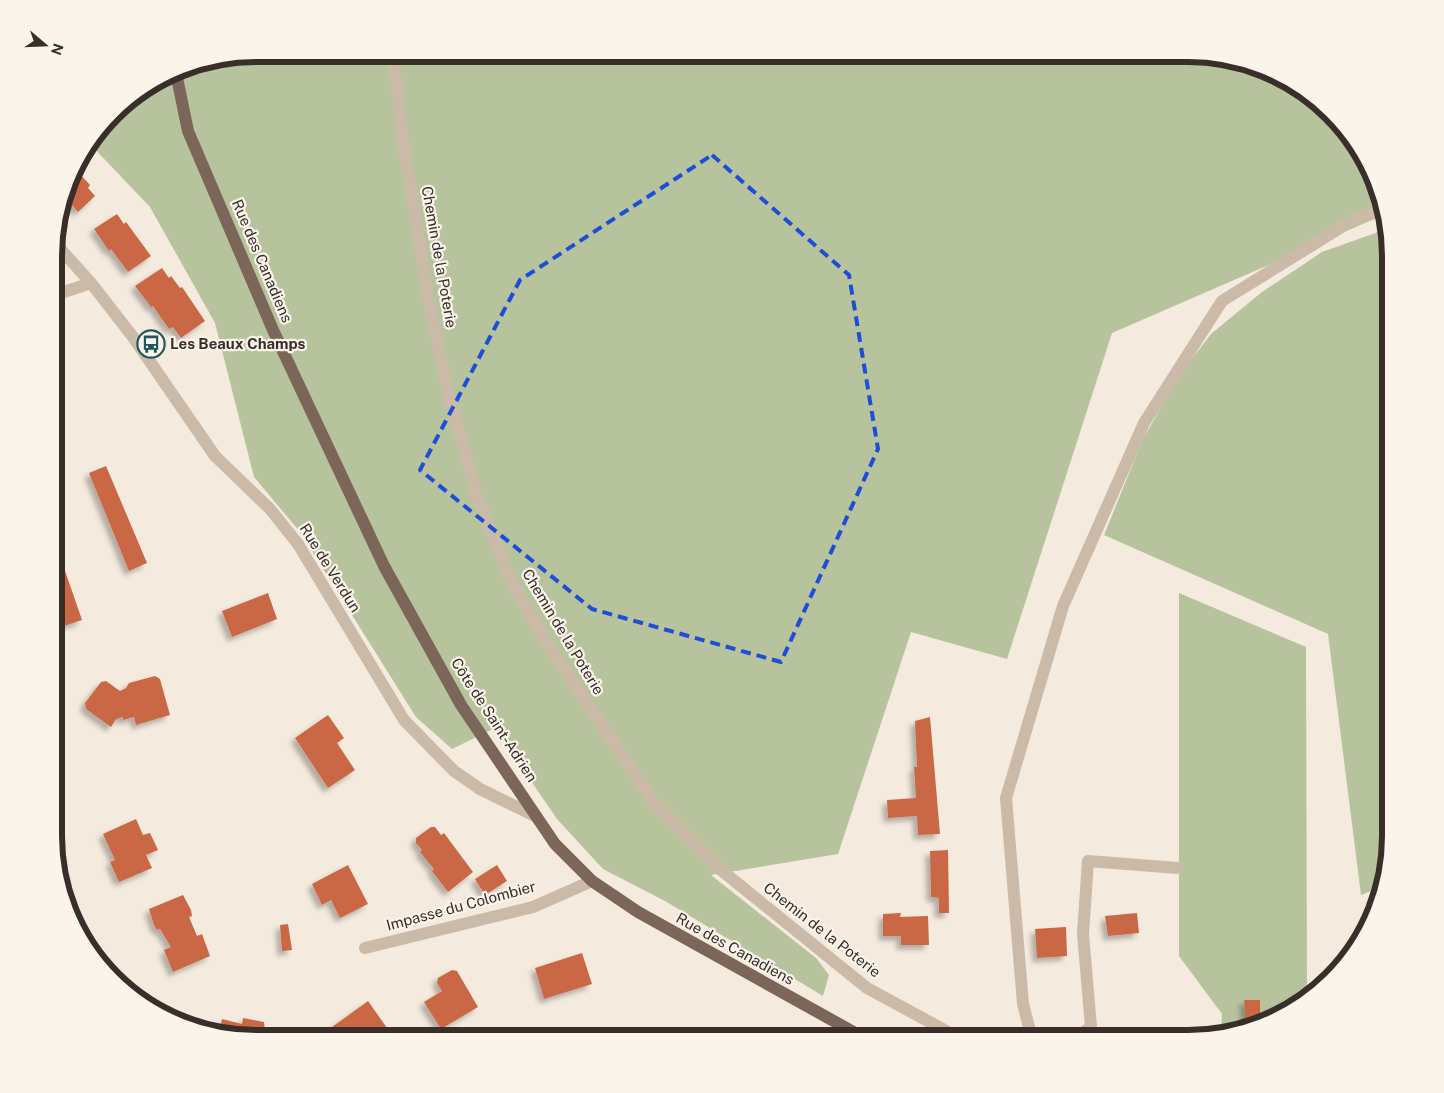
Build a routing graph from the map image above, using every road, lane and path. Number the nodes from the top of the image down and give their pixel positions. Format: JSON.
{"nodes":[{"id":1,"x":394,"y":62,"type":"edge"},
{"id":2,"x":177,"y":79,"type":"edge"},
{"id":3,"x":1377,"y":212,"type":"edge"},
{"id":4,"x":62,"y":251,"type":"edge"},
{"id":5,"x":90,"y":283,"type":"junction"},
{"id":6,"x":62,"y":293,"type":"edge"},
{"id":7,"x":384,"y":566,"type":"joint"},
{"id":8,"x":538,"y":817,"type":"junction"},
{"id":9,"x":1178,"y":868,"type":"dead end"},
{"id":10,"x":592,"y":881,"type":"junction"},
{"id":11,"x":365,"y":948,"type":"dead end"},
{"id":12,"x":850,"y":1030,"type":"edge"},
{"id":13,"x":944,"y":1030,"type":"edge"},
{"id":14,"x":1030,"y":1030,"type":"edge"},
{"id":15,"x":1087,"y":1030,"type":"edge"}],
"edges":[{"from":1,"to":13,"type":"street","name":"Chemin de la Poterie"},
{"from":2,"to":7,"type":"main road","name":"Rue des Canadiens"},
{"from":3,"to":14,"type":"street"},
{"from":4,"to":5,"type":"street","name":"Rue de Verdun"},
{"from":5,"to":6,"type":"street"},
{"from":5,"to":8,"type":"street","name":"Rue de Verdun"},
{"from":7,"to":8,"type":"main road","name":"Côte de Saint-Adrien"},
{"from":8,"to":10,"type":"main road","name":"Côte de Saint-Adrien"},
{"from":9,"to":15,"type":"street"},
{"from":10,"to":11,"type":"street","name":"Impasse du Colombier"},
{"from":10,"to":12,"type":"main road","name":"Rue des Canadiens"}]}
